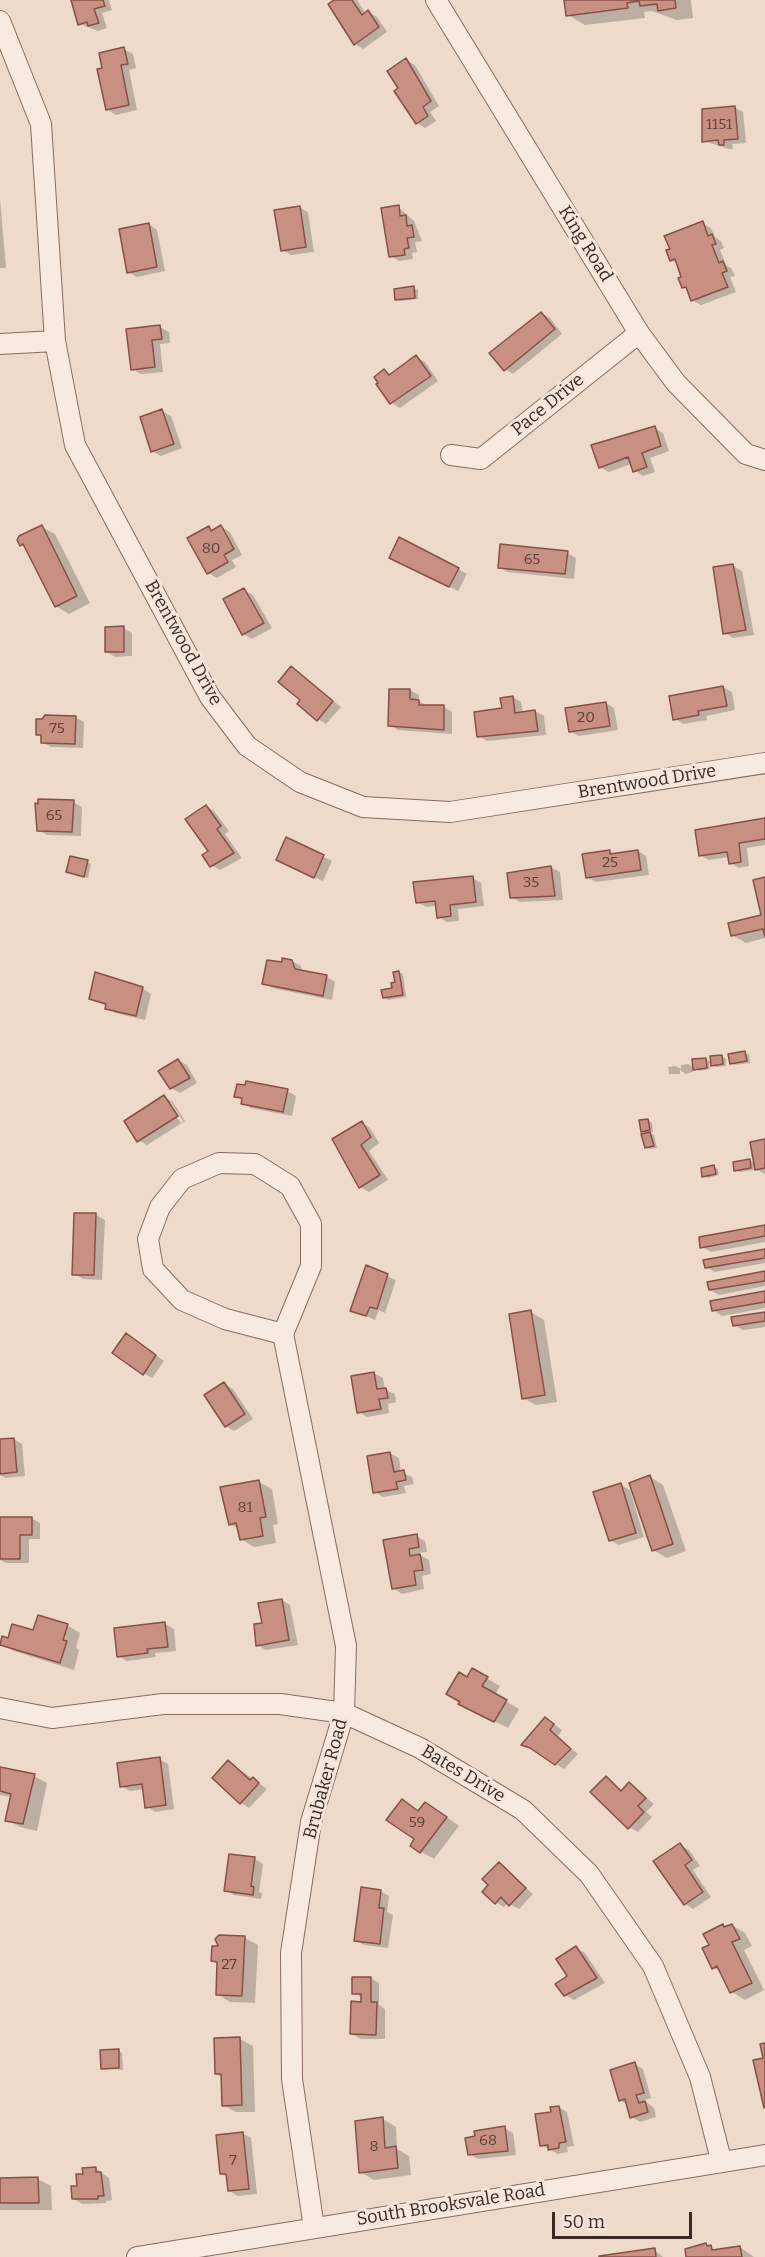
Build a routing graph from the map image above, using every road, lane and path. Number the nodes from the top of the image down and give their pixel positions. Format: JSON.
{"nodes":[{"id":1,"x":436,"y":0,"type":"edge"},
{"id":2,"x":0,"y":21,"type":"edge"},
{"id":3,"x":639,"y":333,"type":"junction"},
{"id":4,"x":55,"y":341,"type":"junction"},
{"id":5,"x":0,"y":344,"type":"edge"},
{"id":6,"x":451,"y":455,"type":"dead end"},
{"id":7,"x":765,"y":460,"type":"edge"},
{"id":8,"x":765,"y":763,"type":"edge"},
{"id":9,"x":283,"y":1334,"type":"junction"},
{"id":10,"x":0,"y":1708,"type":"edge"},
{"id":11,"x":344,"y":1713,"type":"junction"},
{"id":12,"x":765,"y":2155,"type":"edge"},
{"id":13,"x":721,"y":2160,"type":"junction"},
{"id":14,"x":314,"y":2228,"type":"junction"},
{"id":15,"x":137,"y":2257,"type":"edge"}],
"edges":[{"from":1,"to":3,"type":"street","name":"King Road"},
{"from":2,"to":4,"type":"street","name":"Brentwood Drive"},
{"from":3,"to":6,"type":"street","name":"Pace Drive"},
{"from":3,"to":7,"type":"street","name":"King Road"},
{"from":4,"to":5,"type":"street"},
{"from":4,"to":8,"type":"street","name":"Brentwood Drive"},
{"from":9,"to":9,"type":"street"},
{"from":9,"to":11,"type":"street","name":"Brubaker Road"},
{"from":10,"to":11,"type":"street","name":"Bates Drive"},
{"from":11,"to":13,"type":"street","name":"Bates Drive"},
{"from":11,"to":14,"type":"street","name":"Brubaker Road"},
{"from":12,"to":13,"type":"street","name":"South Brooksvale Road"},
{"from":13,"to":14,"type":"street","name":"South Brooksvale Road"},
{"from":14,"to":15,"type":"street","name":"South Brooksvale Road"}]}
